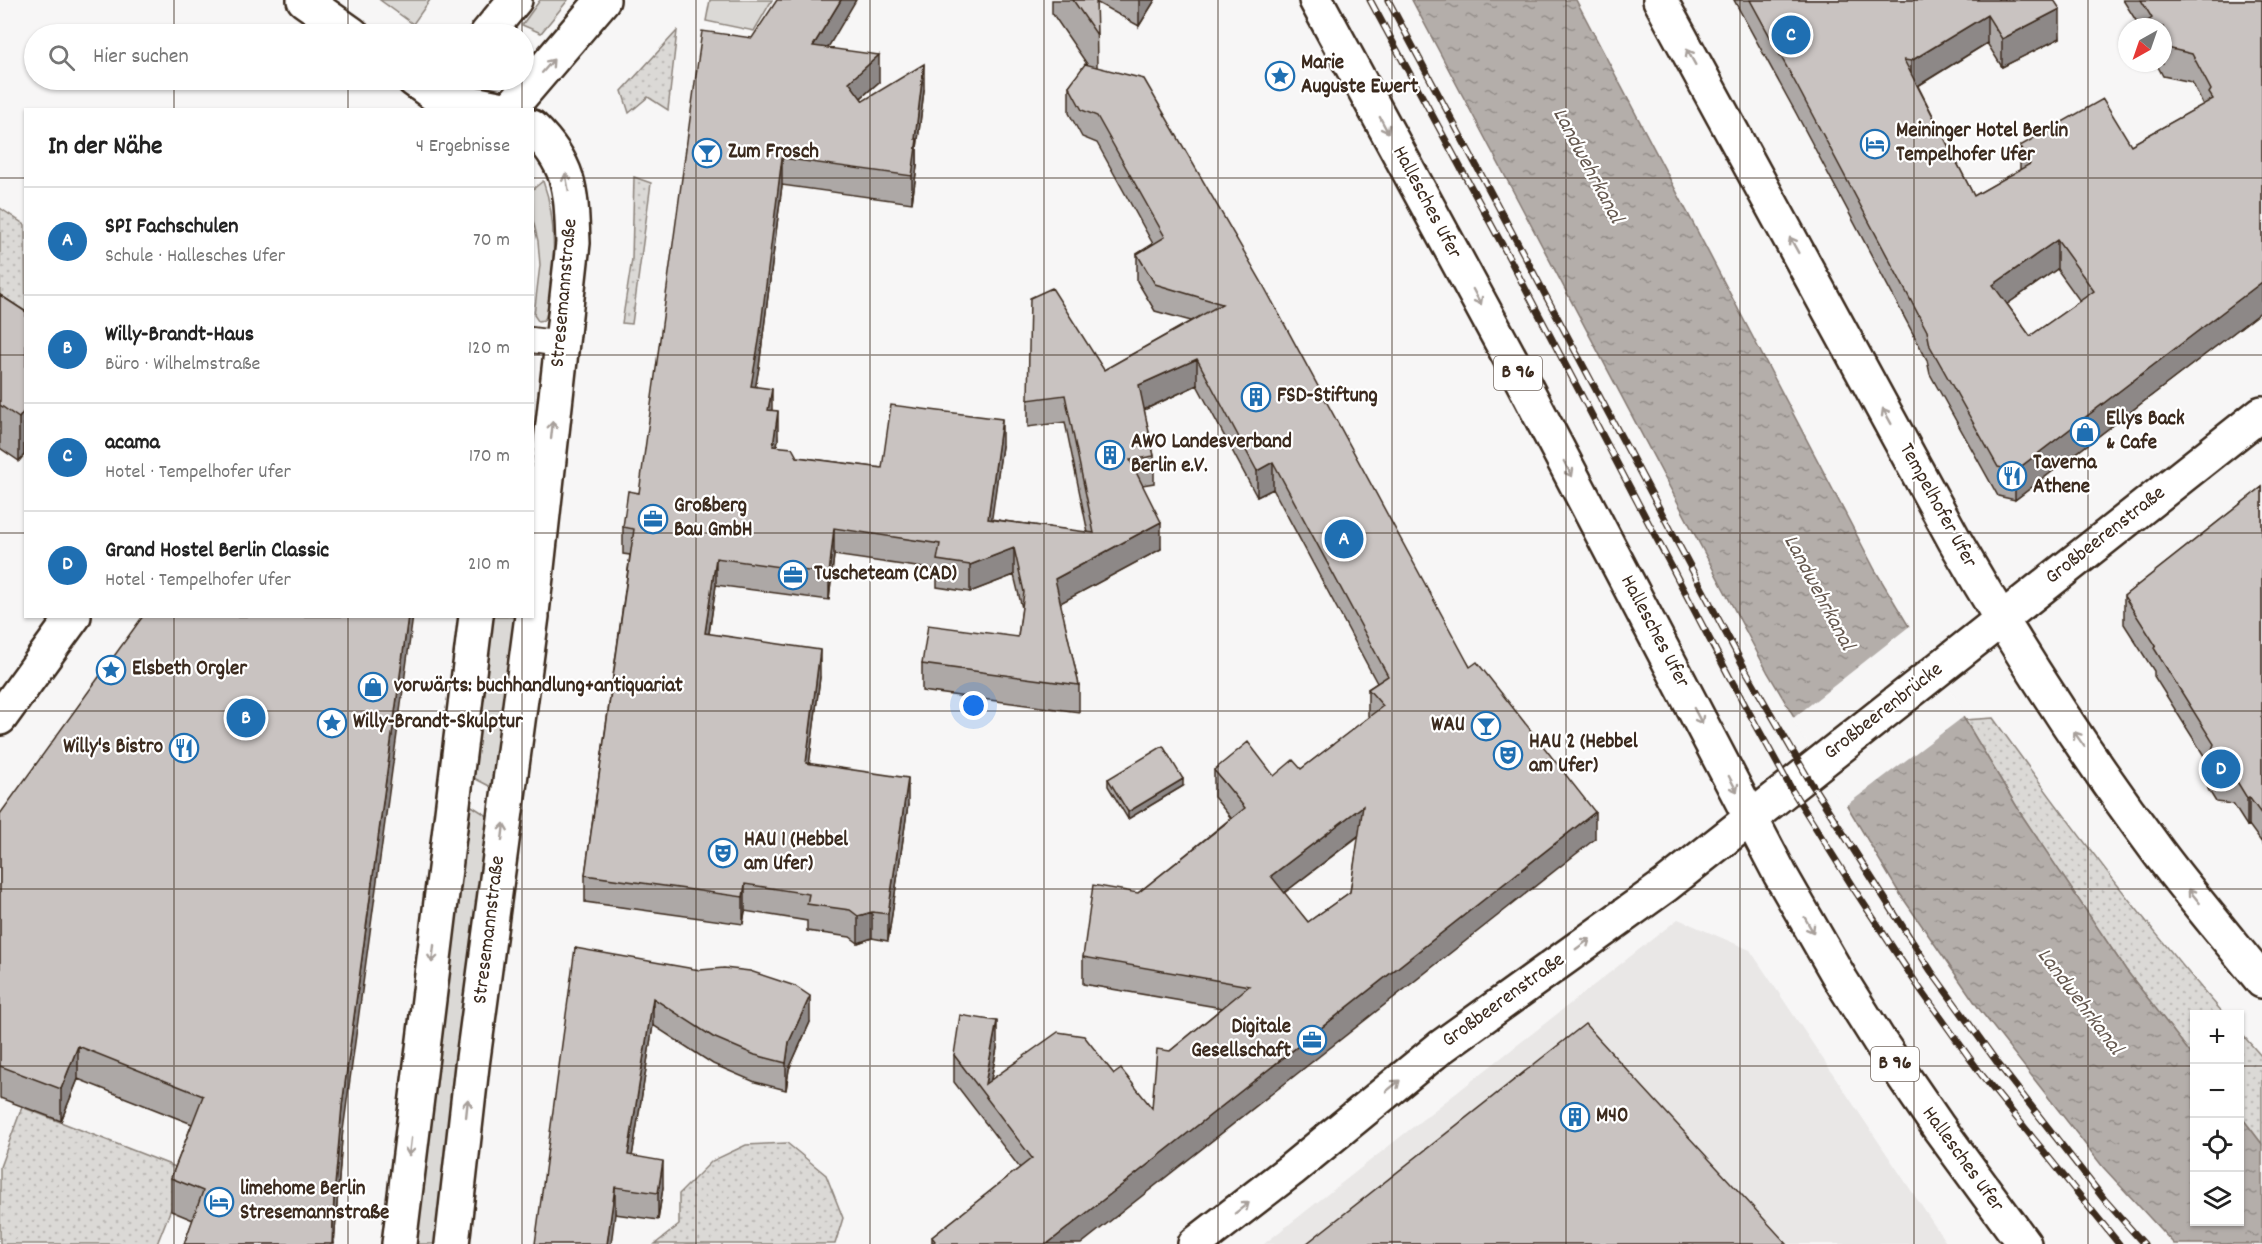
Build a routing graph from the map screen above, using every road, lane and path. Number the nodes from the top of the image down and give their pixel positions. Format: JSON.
{"nodes":[{"id":1,"x":304,"y":0,"type":"edge"},
{"id":2,"x":515,"y":0,"type":"edge"},
{"id":3,"x":603,"y":0,"type":"edge"},
{"id":4,"x":1316,"y":0,"type":"edge"},
{"id":5,"x":1660,"y":0,"type":"edge"},
{"id":6,"x":338,"y":24,"type":"edge"},
{"id":7,"x":495,"y":24,"type":"edge"},
{"id":8,"x":534,"y":81,"type":"edge"},
{"id":9,"x":526,"y":90,"type":"edge"},
{"id":10,"x":433,"y":95,"type":"edge"},
{"id":11,"x":499,"y":108,"type":"edge"},
{"id":12,"x":511,"y":108,"type":"edge"},
{"id":13,"x":534,"y":129,"type":"edge"},
{"id":14,"x":547,"y":342,"type":"edge"},
{"id":15,"x":2262,"y":413,"type":"edge"},
{"id":16,"x":534,"y":579,"type":"edge"},
{"id":17,"x":73,"y":618,"type":"edge"},
{"id":18,"x":476,"y":618,"type":"edge"},
{"id":19,"x":532,"y":618,"type":"edge"},
{"id":20,"x":2001,"y":620,"type":"junction"},
{"id":21,"x":1950,"y":660,"type":"joint"},
{"id":22,"x":0,"y":718,"type":"edge"},
{"id":23,"x":1818,"y":765,"type":"joint"},
{"id":24,"x":1751,"y":818,"type":"junction"},
{"id":25,"x":2262,"y":981,"type":"edge"},
{"id":26,"x":399,"y":1244,"type":"edge"},
{"id":27,"x":452,"y":1244,"type":"edge"},
{"id":28,"x":1196,"y":1244,"type":"edge"},
{"id":29,"x":2024,"y":1244,"type":"edge"}],
"edges":[{"from":1,"to":6,"type":"main road"},
{"from":2,"to":7,"type":"main road"},
{"from":8,"to":3,"type":"main road","one_way":true},
{"from":4,"to":24,"type":"main road","name":"Hallesches Ufer","number":"B 96","one_way":true},
{"from":20,"to":5,"type":"main road","name":"Tempelhofer Ufer","one_way":true},
{"from":12,"to":9,"type":"main road","one_way":true},
{"from":10,"to":11,"type":"main road"},
{"from":14,"to":13,"type":"main road","name":"Stresemannstraße","one_way":true},
{"from":16,"to":14,"type":"main road","name":"Stresemannstraße","one_way":true},
{"from":15,"to":20,"type":"main road","name":"Großbeerenstraße"},
{"from":17,"to":22,"type":"main road"},
{"from":18,"to":26,"type":"main road","one_way":true},
{"from":27,"to":19,"type":"main road","name":"Stresemannstraße","one_way":true},
{"from":20,"to":21,"type":"main road","name":"Großbeerenstraße"},
{"from":25,"to":20,"type":"main road","name":"Tempelhofer Ufer","one_way":true},
{"from":21,"to":23,"type":"main road","name":"Großbeerenbrücke"},
{"from":23,"to":24,"type":"main road","name":"Großbeerenstraße"},
{"from":28,"to":24,"type":"main road","name":"Großbeerenstraße","one_way":true},
{"from":24,"to":29,"type":"main road","name":"Hallesches Ufer","number":"B 96","one_way":true}]}
